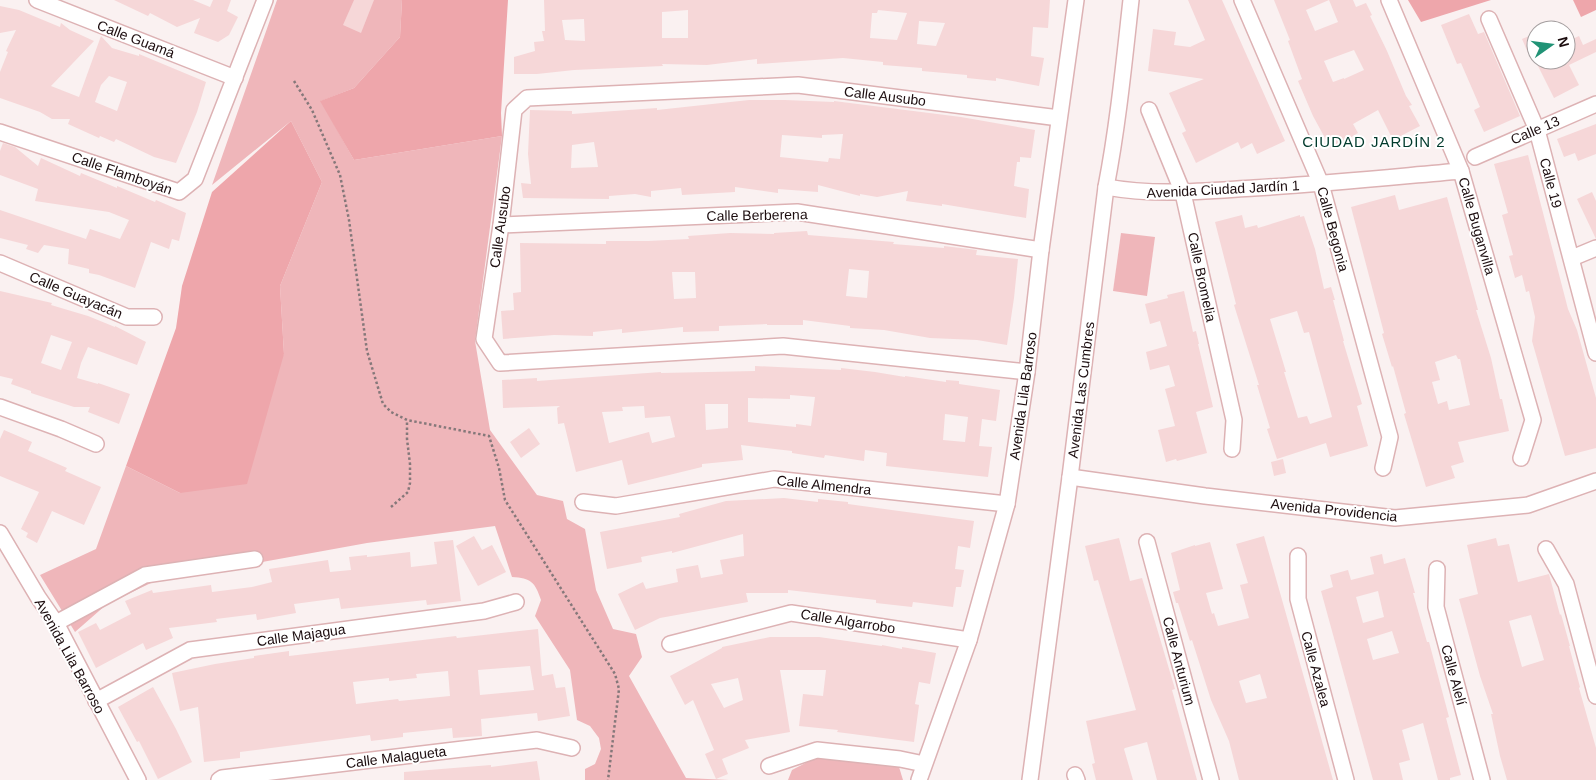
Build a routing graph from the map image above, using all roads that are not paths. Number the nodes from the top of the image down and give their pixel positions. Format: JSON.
{"nodes":[{"id":1,"x":37,"y":0,"type":"edge"},
{"id":2,"x":265,"y":0,"type":"edge"},
{"id":3,"x":1076,"y":0,"type":"edge"},
{"id":4,"x":1131,"y":0,"type":"edge"},
{"id":5,"x":1242,"y":0,"type":"edge"},
{"id":6,"x":1389,"y":0,"type":"edge"},
{"id":7,"x":1489,"y":19,"type":"dead end"},
{"id":8,"x":235,"y":78,"type":"junction"},
{"id":9,"x":1596,"y":104,"type":"edge"},
{"id":10,"x":1149,"y":110,"type":"dead end"},
{"id":11,"x":1060,"y":118,"type":"junction"},
{"id":12,"x":1537,"y":130,"type":"junction"},
{"id":13,"x":0,"y":132,"type":"edge"},
{"id":14,"x":1475,"y":157,"type":"dead end"},
{"id":15,"x":1461,"y":171,"type":"junction"},
{"id":16,"x":1321,"y":184,"type":"junction"},
{"id":17,"x":1106,"y":187,"type":"junction"},
{"id":18,"x":1184,"y":193,"type":"junction"},
{"id":19,"x":501,"y":225,"type":"junction"},
{"id":20,"x":1596,"y":248,"type":"edge"},
{"id":21,"x":1042,"y":250,"type":"junction"},
{"id":22,"x":1572,"y":258,"type":"junction"},
{"id":23,"x":0,"y":263,"type":"edge"},
{"id":24,"x":154,"y":317,"type":"dead end"},
{"id":25,"x":1596,"y":353,"type":"edge"},
{"id":26,"x":1027,"y":372,"type":"junction"},
{"id":27,"x":0,"y":407,"type":"edge"},
{"id":28,"x":96,"y":444,"type":"dead end"},
{"id":29,"x":1232,"y":449,"type":"dead end"},
{"id":30,"x":1521,"y":458,"type":"dead end"},
{"id":31,"x":1383,"y":468,"type":"dead end"},
{"id":32,"x":1070,"y":477,"type":"junction"},
{"id":33,"x":1596,"y":481,"type":"edge"},
{"id":34,"x":583,"y":502,"type":"dead end"},
{"id":35,"x":1007,"y":504,"type":"junction"},
{"id":36,"x":0,"y":533,"type":"edge"},
{"id":37,"x":1147,"y":542,"type":"dead end"},
{"id":38,"x":1546,"y":549,"type":"dead end"},
{"id":39,"x":1298,"y":556,"type":"dead end"},
{"id":40,"x":255,"y":559,"type":"dead end"},
{"id":41,"x":1437,"y":568,"type":"dead end"},
{"id":42,"x":516,"y":602,"type":"dead end"},
{"id":43,"x":56,"y":624,"type":"junction"},
{"id":44,"x":970,"y":640,"type":"junction"},
{"id":45,"x":670,"y":644,"type":"dead end"},
{"id":46,"x":1596,"y":696,"type":"edge"},
{"id":47,"x":96,"y":701,"type":"junction"},
{"id":48,"x":572,"y":748,"type":"dead end"},
{"id":49,"x":924,"y":764,"type":"junction"},
{"id":50,"x":769,"y":766,"type":"dead end"},
{"id":51,"x":138,"y":780,"type":"edge"},
{"id":52,"x":219,"y":780,"type":"edge"},
{"id":53,"x":919,"y":780,"type":"edge"},
{"id":54,"x":1030,"y":780,"type":"edge"},
{"id":55,"x":1211,"y":780,"type":"edge"},
{"id":56,"x":1346,"y":780,"type":"edge"},
{"id":57,"x":1482,"y":780,"type":"edge"}],
"edges":[{"from":1,"to":8,"type":"street","name":"Calle Guamá"},
{"from":2,"to":8,"type":"street"},
{"from":3,"to":11,"type":"street","name":"Avenida Lila Barroso"},
{"from":4,"to":17,"type":"street","name":"Avenida Las Cumbres"},
{"from":5,"to":16,"type":"street","name":"Calle Begonia"},
{"from":6,"to":15,"type":"street","name":"Calle Buganvilla"},
{"from":7,"to":12,"type":"street","name":"Calle 19"},
{"from":8,"to":13,"type":"street","name":"Calle Flamboyán"},
{"from":9,"to":12,"type":"street","name":"Calle 13"},
{"from":10,"to":18,"type":"street","name":"Calle Bromelia"},
{"from":11,"to":19,"type":"street","name":"Calle Ausubo"},
{"from":11,"to":21,"type":"street","name":"Avenida Lila Barroso"},
{"from":12,"to":14,"type":"street","name":"Calle 13"},
{"from":12,"to":22,"type":"street","name":"Calle 19"},
{"from":15,"to":16,"type":"street","name":"Avenida Ciudad Jardín 1"},
{"from":15,"to":30,"type":"street","name":"Calle Buganvilla"},
{"from":16,"to":18,"type":"street","name":"Avenida Ciudad Jardín 1"},
{"from":16,"to":31,"type":"street","name":"Calle Begonia"},
{"from":17,"to":18,"type":"street","name":"Avenida Ciudad Jardín 1"},
{"from":17,"to":32,"type":"street","name":"Avenida Las Cumbres"},
{"from":18,"to":29,"type":"street","name":"Calle Bromelia"},
{"from":19,"to":21,"type":"street","name":"Calle Berberena"},
{"from":19,"to":26,"type":"street","name":"Calle Ausubo"},
{"from":20,"to":22,"type":"street"},
{"from":21,"to":26,"type":"street","name":"Avenida Lila Barroso"},
{"from":22,"to":25,"type":"street","name":"Calle 19"},
{"from":23,"to":24,"type":"street","name":"Calle Guayacán"},
{"from":26,"to":35,"type":"street","name":"Avenida Lila Barroso"},
{"from":27,"to":28,"type":"street"},
{"from":32,"to":33,"type":"street","name":"Avenida Providencia"},
{"from":32,"to":54,"type":"street","name":"Avenida Las Cumbres"},
{"from":34,"to":35,"type":"street","name":"Calle Almendra"},
{"from":35,"to":44,"type":"street","name":"Avenida Lila Barroso"},
{"from":36,"to":43,"type":"street","name":"Avenida Lila Barroso"},
{"from":37,"to":55,"type":"street","name":"Calle Anturium"},
{"from":38,"to":46,"type":"street"},
{"from":39,"to":56,"type":"street","name":"Calle Azalea"},
{"from":40,"to":43,"type":"street"},
{"from":41,"to":57,"type":"street","name":"Calle Alelí"},
{"from":42,"to":47,"type":"street","name":"Calle Majagua"},
{"from":43,"to":47,"type":"street","name":"Avenida Lila Barroso"},
{"from":44,"to":45,"type":"street","name":"Calle Algarrobo"},
{"from":44,"to":49,"type":"street","name":"Avenida Lila Barroso"},
{"from":47,"to":51,"type":"street","name":"Avenida Lila Barroso"},
{"from":48,"to":52,"type":"street","name":"Calle Malagueta"},
{"from":49,"to":50,"type":"street"},
{"from":49,"to":53,"type":"street","name":"Avenida Lila Barroso"}]}
